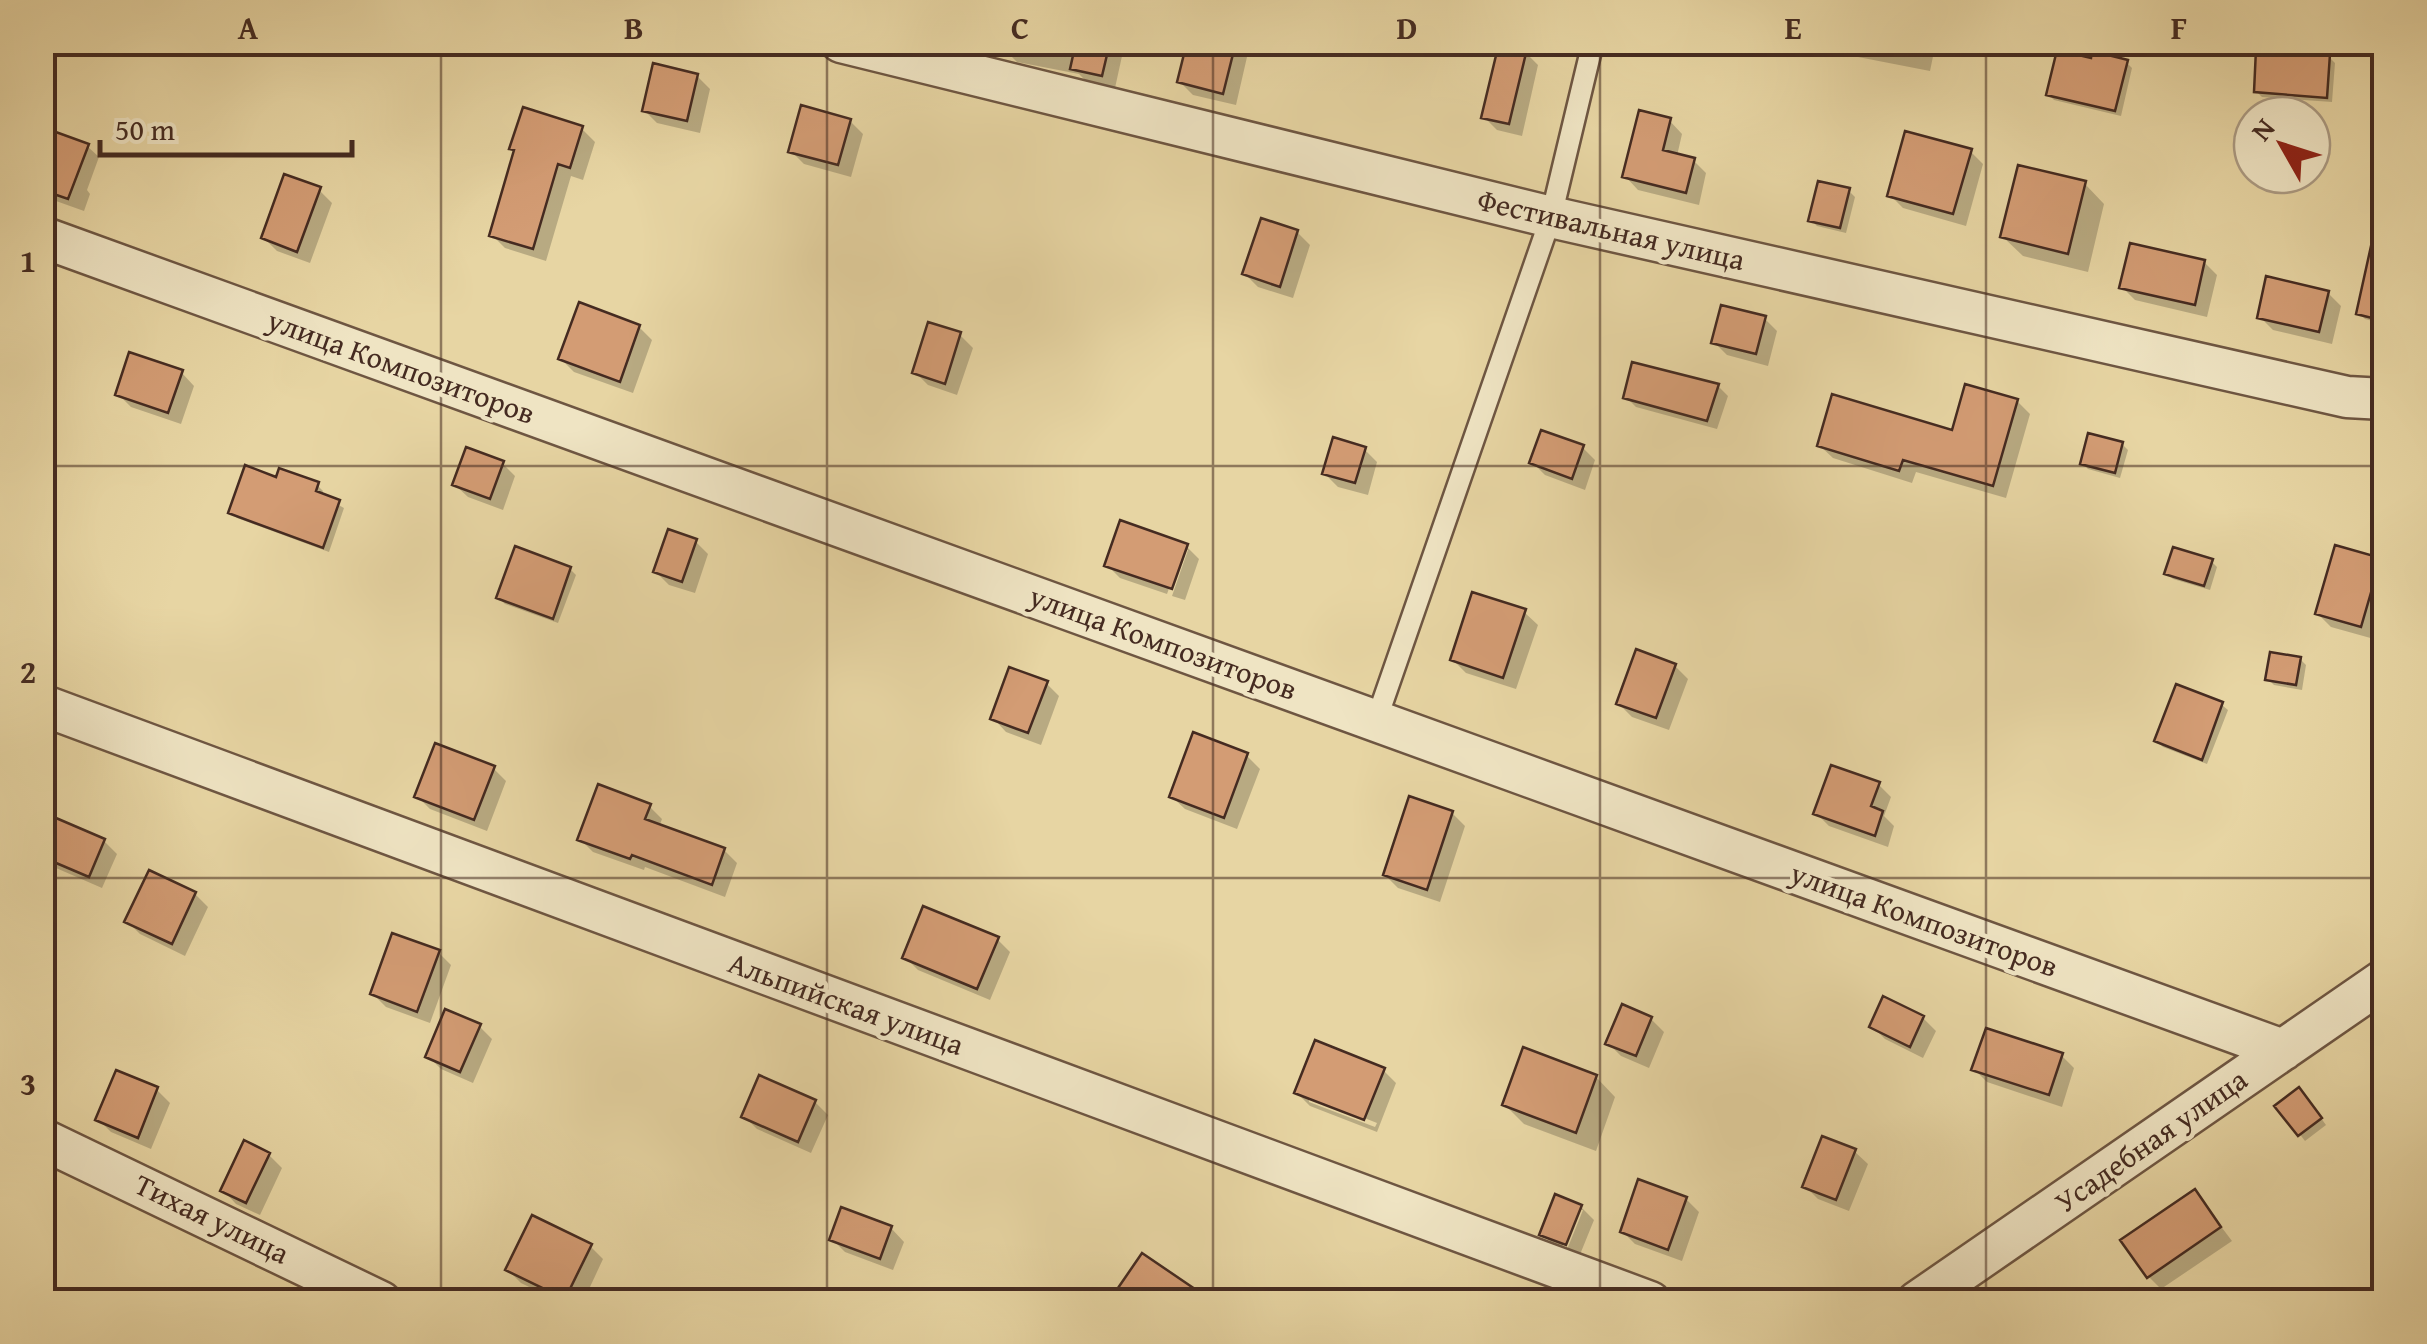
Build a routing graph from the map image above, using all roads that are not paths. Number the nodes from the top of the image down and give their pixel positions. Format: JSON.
{"nodes":[{"id":1,"x":840,"y":42,"type":"edge"},
{"id":2,"x":1594,"y":42,"type":"edge"},
{"id":3,"x":1551,"y":217,"type":"junction"},
{"id":4,"x":42,"y":237,"type":"edge"},
{"id":5,"x":2384,"y":399,"type":"edge"},
{"id":6,"x":42,"y":704,"type":"edge"},
{"id":7,"x":1376,"y":721,"type":"junction"},
{"id":8,"x":2384,"y":980,"type":"edge"},
{"id":9,"x":2283,"y":1050,"type":"junction"},
{"id":10,"x":42,"y":1139,"type":"edge"},
{"id":11,"x":381,"y":1302,"type":"edge"},
{"id":12,"x":1650,"y":1302,"type":"edge"},
{"id":13,"x":1917,"y":1302,"type":"edge"}],
"edges":[{"from":1,"to":3,"type":"street","name":"Фестивальная улица"},
{"from":2,"to":3,"type":"lane"},
{"from":3,"to":5,"type":"street","name":"Фестивальная улица"},
{"from":3,"to":7,"type":"lane"},
{"from":4,"to":7,"type":"street","name":"улица Композиторов"},
{"from":6,"to":12,"type":"street","name":"Альпийская улица"},
{"from":7,"to":9,"type":"street","name":"улица Композиторов"},
{"from":8,"to":9,"type":"street","name":"Усадебная улица"},
{"from":9,"to":13,"type":"street","name":"Усадебная улица"},
{"from":10,"to":11,"type":"street","name":"Тихая улица"}]}
